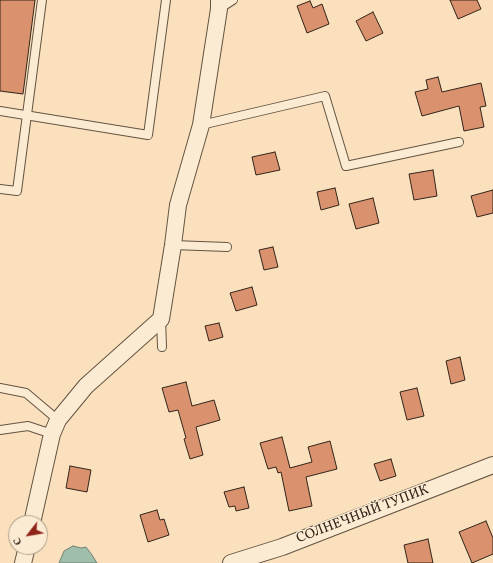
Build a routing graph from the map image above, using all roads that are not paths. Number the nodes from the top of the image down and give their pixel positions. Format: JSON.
{"nodes":[{"id":1,"x":42,"y":0,"type":"edge"},
{"id":2,"x":166,"y":0,"type":"edge"},
{"id":3,"x":233,"y":0,"type":"edge"},
{"id":4,"x":219,"y":5,"type":"edge"},
{"id":5,"x":0,"y":111,"type":"edge"},
{"id":6,"x":27,"y":116,"type":"junction"},
{"id":7,"x":201,"y":124,"type":"junction"},
{"id":8,"x":459,"y":142,"type":"dead end"},
{"id":9,"x":0,"y":189,"type":"edge"},
{"id":10,"x":173,"y":246,"type":"junction"},
{"id":11,"x":227,"y":247,"type":"dead end"},
{"id":12,"x":161,"y":319,"type":"junction"},
{"id":13,"x":162,"y":346,"type":"dead end"},
{"id":14,"x":0,"y":388,"type":"edge"},
{"id":15,"x":55,"y":427,"type":"junction"},
{"id":16,"x":0,"y":430,"type":"edge"},
{"id":17,"x":493,"y":465,"type":"edge"},
{"id":18,"x":34,"y":515,"type":"edge"},
{"id":19,"x":231,"y":563,"type":"edge"}],
"edges":[{"from":1,"to":6,"type":"lane"},
{"from":2,"to":6,"type":"lane"},
{"from":3,"to":4,"type":"lane"},
{"from":4,"to":7,"type":"street"},
{"from":5,"to":6,"type":"lane"},
{"from":6,"to":9,"type":"lane"},
{"from":7,"to":8,"type":"lane"},
{"from":7,"to":10,"type":"street"},
{"from":10,"to":11,"type":"lane"},
{"from":10,"to":12,"type":"street"},
{"from":12,"to":13,"type":"lane"},
{"from":12,"to":15,"type":"street"},
{"from":14,"to":15,"type":"lane"},
{"from":15,"to":16,"type":"lane"},
{"from":15,"to":18,"type":"street"},
{"from":17,"to":19,"type":"street","name":"СОЛНЕЧНЫЙ ТУПИК"}]}
